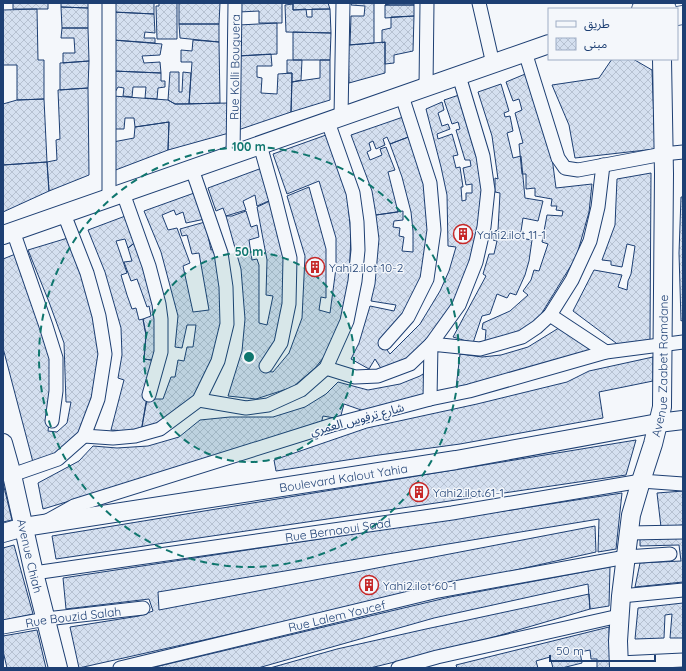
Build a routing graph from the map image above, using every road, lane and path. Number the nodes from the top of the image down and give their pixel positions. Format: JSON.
{"nodes":[{"id":1,"x":109,"y":3,"type":"edge"},
{"id":2,"x":235,"y":3,"type":"edge"},
{"id":3,"x":343,"y":3,"type":"edge"},
{"id":4,"x":427,"y":3,"type":"edge"},
{"id":5,"x":479,"y":3,"type":"edge"},
{"id":6,"x":651,"y":3,"type":"edge"},
{"id":7,"x":657,"y":3,"type":"edge"},
{"id":8,"x":642,"y":8,"type":"edge"},
{"id":9,"x":666,"y":8,"type":"edge"},
{"id":10,"x":548,"y":44,"type":"edge"},
{"id":11,"x":525,"y":52,"type":"junction"},
{"id":12,"x":662,"y":60,"type":"edge"},
{"id":13,"x":493,"y":64,"type":"junction"},
{"id":14,"x":459,"y":76,"type":"junction"},
{"id":15,"x":426,"y":87,"type":"junction"},
{"id":16,"x":402,"y":96,"type":"junction"},
{"id":17,"x":334,"y":119,"type":"junction"},
{"id":18,"x":260,"y":145,"type":"junction"},
{"id":19,"x":683,"y":152,"type":"edge"},
{"id":20,"x":663,"y":154,"type":"junction"},
{"id":21,"x":233,"y":155,"type":"junction"},
{"id":22,"x":603,"y":165,"type":"junction"},
{"id":23,"x":192,"y":169,"type":"junction"},
{"id":24,"x":116,"y":196,"type":"junction"},
{"id":25,"x":64,"y":214,"type":"junction"},
{"id":26,"x":8,"y":233,"type":"edge"},
{"id":27,"x":550,"y":315,"type":"junction"},
{"id":28,"x":683,"y":342,"type":"edge"},
{"id":29,"x":386,"y":343,"type":"dead end"},
{"id":30,"x":432,"y":344,"type":"junction"},
{"id":31,"x":663,"y":344,"type":"junction"},
{"id":32,"x":606,"y":352,"type":"junction"},
{"id":33,"x":266,"y":366,"type":"dead end"},
{"id":34,"x":326,"y":368,"type":"junction"},
{"id":35,"x":149,"y":395,"type":"dead end"},
{"id":36,"x":199,"y":400,"type":"junction"},
{"id":37,"x":430,"y":400,"type":"junction"},
{"id":38,"x":683,"y":420,"type":"edge"},
{"id":39,"x":52,"y":421,"type":"dead end"},
{"id":40,"x":658,"y":423,"type":"junction"},
{"id":41,"x":84,"y":436,"type":"junction"},
{"id":42,"x":3,"y":444,"type":"edge"},
{"id":43,"x":12,"y":475,"type":"junction"},
{"id":44,"x":641,"y":481,"type":"junction"},
{"id":45,"x":683,"y":484,"type":"edge"},
{"id":46,"x":32,"y":526,"type":"junction"},
{"id":47,"x":683,"y":532,"type":"edge"},
{"id":48,"x":3,"y":533,"type":"edge"},
{"id":49,"x":629,"y":533,"type":"junction"},
{"id":50,"x":670,"y":554,"type":"dead end"},
{"id":51,"x":626,"y":557,"type":"junction"},
{"id":52,"x":34,"y":573,"type":"junction"},
{"id":53,"x":683,"y":590,"type":"edge"},
{"id":54,"x":621,"y":596,"type":"junction"},
{"id":55,"x":143,"y":608,"type":"dead end"},
{"id":56,"x":619,"y":616,"type":"junction"},
{"id":57,"x":46,"y":619,"type":"junction"},
{"id":58,"x":3,"y":627,"type":"edge"},
{"id":59,"x":683,"y":660,"type":"edge"},
{"id":60,"x":438,"y":663,"type":"edge"},
{"id":61,"x":619,"y":666,"type":"edge"},
{"id":62,"x":58,"y":668,"type":"edge"},
{"id":63,"x":120,"y":668,"type":"edge"},
{"id":64,"x":398,"y":668,"type":"edge"}],
"edges":[{"from":1,"to":24,"type":"street"},
{"from":2,"to":21,"type":"street","name":"Rue Kolli Bouguera"},
{"from":3,"to":17,"type":"street"},
{"from":4,"to":15,"type":"street"},
{"from":5,"to":13,"type":"street"},
{"from":6,"to":8,"type":"main road"},
{"from":7,"to":9,"type":"main road"},
{"from":10,"to":11,"type":"main road"},
{"from":11,"to":13,"type":"main road"},
{"from":11,"to":22,"type":"street"},
{"from":12,"to":20,"type":"main road","name":"Avenue Zaabet Ramdane"},
{"from":13,"to":14,"type":"main road"},
{"from":14,"to":15,"type":"main road"},
{"from":14,"to":30,"type":"street"},
{"from":15,"to":16,"type":"main road"},
{"from":16,"to":17,"type":"main road"},
{"from":16,"to":29,"type":"street"},
{"from":17,"to":18,"type":"main road"},
{"from":17,"to":34,"type":"street"},
{"from":18,"to":21,"type":"main road"},
{"from":18,"to":33,"type":"street"},
{"from":19,"to":20,"type":"street"},
{"from":20,"to":22,"type":"street"},
{"from":20,"to":31,"type":"main road","name":"Avenue Zaabet Ramdane"},
{"from":21,"to":23,"type":"main road"},
{"from":22,"to":27,"type":"street"},
{"from":23,"to":24,"type":"main road"},
{"from":23,"to":36,"type":"street"},
{"from":24,"to":25,"type":"main road"},
{"from":24,"to":35,"type":"street"},
{"from":25,"to":26,"type":"main road"},
{"from":25,"to":41,"type":"street"},
{"from":26,"to":39,"type":"street"},
{"from":27,"to":30,"type":"street"},
{"from":27,"to":32,"type":"street"},
{"from":28,"to":31,"type":"street","name":"شارع ترفوس العمري"},
{"from":30,"to":34,"type":"street"},
{"from":30,"to":37,"type":"street"},
{"from":31,"to":32,"type":"street","name":"شارع ترفوس العمري"},
{"from":31,"to":40,"type":"main road","name":"Avenue Zaabet Ramdane"},
{"from":32,"to":37,"type":"street","name":"شارع ترفوس العمري"},
{"from":34,"to":36,"type":"street"},
{"from":36,"to":41,"type":"street"},
{"from":37,"to":46,"type":"street","name":"شارع ترفوس العمري"},
{"from":38,"to":40,"type":"main road","name":"Boulevard Kalout Yahia"},
{"from":40,"to":44,"type":"main road","name":"Avenue Zaabet Ramdane"},
{"from":40,"to":46,"type":"main road","name":"Boulevard Kalout Yahia"},
{"from":41,"to":43,"type":"street"},
{"from":42,"to":43,"type":"main road","name":"Avenue Chiah"},
{"from":43,"to":46,"type":"main road","name":"Avenue Chiah"},
{"from":44,"to":45,"type":"street","name":"Rue Bernaoui Saâd"},
{"from":44,"to":49,"type":"main road","name":"Avenue Zaabet Ramdane"},
{"from":44,"to":52,"type":"street","name":"Rue Bernaoui Saâd"},
{"from":46,"to":48,"type":"main road","name":"Boulevard Kalout Yahia"},
{"from":46,"to":52,"type":"main road","name":"Avenue Chiah"},
{"from":47,"to":49,"type":"street"},
{"from":49,"to":51,"type":"main road","name":"Avenue Zaabet Ramdane"},
{"from":50,"to":51,"type":"street","name":"Rue Lalem Youcef"},
{"from":51,"to":54,"type":"main road","name":"Avenue Zaabet Ramdane"},
{"from":51,"to":63,"type":"street","name":"Rue Lalem Youcef"},
{"from":52,"to":57,"type":"main road","name":"Avenue Chiah"},
{"from":53,"to":54,"type":"street"},
{"from":54,"to":56,"type":"main road","name":"Avenue Zaabet Ramdane"},
{"from":55,"to":57,"type":"street","name":"Rue Bouzid Salah"},
{"from":56,"to":60,"type":"street"},
{"from":56,"to":61,"type":"main road","name":"Avenue Zaabet Ramdane"},
{"from":57,"to":58,"type":"street","name":"Rue Bouzid Salah"},
{"from":57,"to":62,"type":"main road","name":"Avenue Chiah"},
{"from":59,"to":61,"type":"street"},
{"from":60,"to":64,"type":"street"}]}
